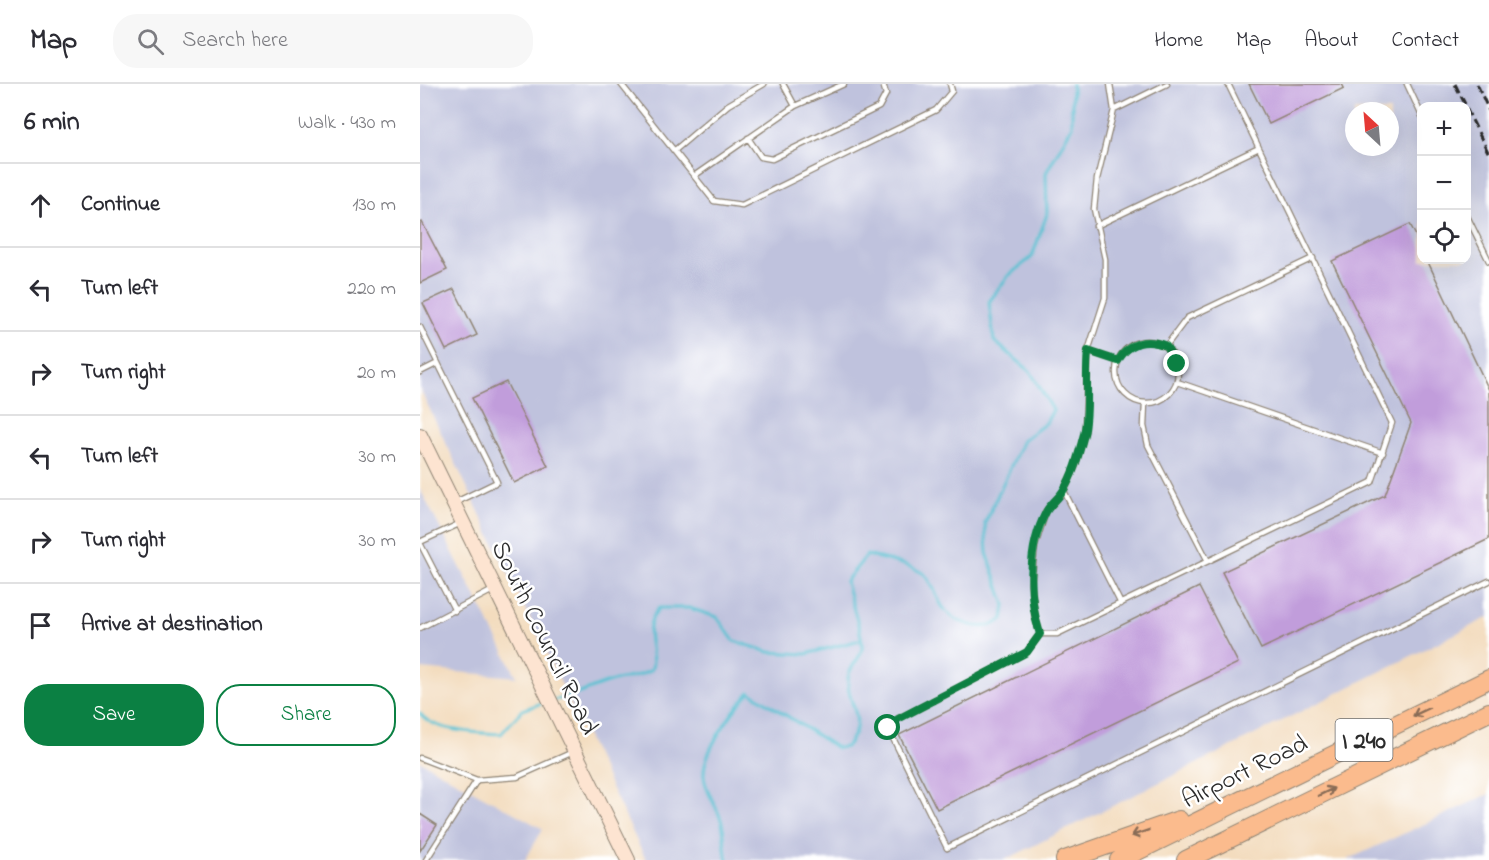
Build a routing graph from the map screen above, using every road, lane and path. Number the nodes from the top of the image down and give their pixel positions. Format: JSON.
{"nodes":[{"id":1,"x":621,"y":84,"type":"edge"},
{"id":2,"x":764,"y":84,"type":"edge"},
{"id":3,"x":783,"y":84,"type":"edge"},
{"id":4,"x":823,"y":84,"type":"edge"},
{"id":5,"x":844,"y":84,"type":"edge"},
{"id":6,"x":883,"y":84,"type":"edge"},
{"id":7,"x":950,"y":84,"type":"edge"},
{"id":8,"x":1110,"y":84,"type":"edge"},
{"id":9,"x":1167,"y":84,"type":"edge"},
{"id":10,"x":1228,"y":84,"type":"edge"},
{"id":11,"x":1407,"y":84,"type":"edge"},
{"id":12,"x":826,"y":92,"type":"junction"},
{"id":13,"x":1417,"y":105,"type":"edge"},
{"id":14,"x":795,"y":106,"type":"junction"},
{"id":15,"x":1114,"y":110,"type":"junction"},
{"id":16,"x":748,"y":138,"type":"junction"},
{"id":17,"x":1259,"y":148,"type":"junction"},
{"id":18,"x":674,"y":151,"type":"junction"},
{"id":19,"x":694,"y":176,"type":"junction"},
{"id":20,"x":1471,"y":223,"type":"edge"},
{"id":21,"x":1096,"y":226,"type":"junction"},
{"id":22,"x":1313,"y":258,"type":"junction"},
{"id":23,"x":1489,"y":261,"type":"edge"},
{"id":24,"x":420,"y":327,"type":"edge"},
{"id":25,"x":1166,"y":346,"type":"junction"},
{"id":26,"x":1088,"y":351,"type":"junction"},
{"id":27,"x":1118,"y":361,"type":"junction"},
{"id":28,"x":438,"y":363,"type":"junction"},
{"id":29,"x":420,"y":372,"type":"edge"},
{"id":30,"x":1177,"y":382,"type":"junction"},
{"id":31,"x":1145,"y":403,"type":"junction"},
{"id":32,"x":420,"y":435,"type":"edge"},
{"id":33,"x":1383,"y":453,"type":"junction"},
{"id":34,"x":1064,"y":491,"type":"junction"},
{"id":35,"x":454,"y":503,"type":"junction"},
{"id":36,"x":463,"y":522,"type":"junction"},
{"id":37,"x":420,"y":542,"type":"edge"},
{"id":38,"x":1208,"y":561,"type":"junction"},
{"id":39,"x":1489,"y":581,"type":"edge"},
{"id":40,"x":496,"y":589,"type":"junction"},
{"id":41,"x":1121,"y":604,"type":"junction"},
{"id":42,"x":455,"y":611,"type":"junction"},
{"id":43,"x":420,"y":628,"type":"edge"},
{"id":44,"x":1040,"y":634,"type":"junction"},
{"id":45,"x":1489,"y":679,"type":"edge"},
{"id":46,"x":1489,"y":712,"type":"edge"},
{"id":47,"x":575,"y":751,"type":"junction"},
{"id":48,"x":420,"y":758,"type":"edge"},
{"id":49,"x":477,"y":780,"type":"junction"},
{"id":50,"x":1255,"y":794,"type":"junction"},
{"id":51,"x":1274,"y":818,"type":"junction"},
{"id":52,"x":426,"y":860,"type":"edge"},
{"id":53,"x":628,"y":860,"type":"edge"},
{"id":54,"x":1065,"y":860,"type":"edge"},
{"id":55,"x":1119,"y":860,"type":"edge"},
{"id":56,"x":1186,"y":860,"type":"edge"},
{"id":57,"x":1207,"y":860,"type":"edge"}],
"edges":[{"from":1,"to":18,"type":"lane"},
{"from":2,"to":18,"type":"lane"},
{"from":3,"to":14,"type":"lane"},
{"from":4,"to":12,"type":"lane"},
{"from":5,"to":12,"type":"lane"},
{"from":6,"to":16,"type":"lane"},
{"from":7,"to":19,"type":"lane"},
{"from":8,"to":15,"type":"lane"},
{"from":9,"to":15,"type":"lane"},
{"from":10,"to":17,"type":"lane"},
{"from":11,"to":13,"type":"lane"},
{"from":12,"to":14,"type":"lane"},
{"from":14,"to":16,"type":"lane"},
{"from":15,"to":21,"type":"lane"},
{"from":16,"to":19,"type":"lane"},
{"from":17,"to":21,"type":"lane"},
{"from":17,"to":22,"type":"lane"},
{"from":18,"to":19,"type":"lane"},
{"from":20,"to":23,"type":"lane"},
{"from":21,"to":26,"type":"lane"},
{"from":22,"to":25,"type":"lane"},
{"from":22,"to":33,"type":"lane"},
{"from":24,"to":28,"type":"lane"},
{"from":25,"to":27,"type":"lane"},
{"from":25,"to":30,"type":"lane"},
{"from":26,"to":27,"type":"lane"},
{"from":26,"to":34,"type":"lane"},
{"from":27,"to":31,"type":"lane"},
{"from":28,"to":29,"type":"lane"},
{"from":28,"to":35,"type":"lane"},
{"from":30,"to":31,"type":"lane"},
{"from":30,"to":33,"type":"lane"},
{"from":31,"to":38,"type":"lane"},
{"from":32,"to":35,"type":"main road","name":"South Council Road"},
{"from":33,"to":38,"type":"lane"},
{"from":34,"to":41,"type":"lane"},
{"from":34,"to":44,"type":"lane"},
{"from":35,"to":36,"type":"main road","name":"South Council Road"},
{"from":36,"to":37,"type":"lane"},
{"from":36,"to":40,"type":"main road","name":"South Council Road"},
{"from":37,"to":42,"type":"lane"},
{"from":38,"to":41,"type":"lane"},
{"from":39,"to":44,"type":"lane"},
{"from":40,"to":42,"type":"lane"},
{"from":40,"to":47,"type":"main road","name":"South Council Road"},
{"from":41,"to":44,"type":"lane"},
{"from":42,"to":43,"type":"lane"},
{"from":45,"to":50,"type":"highway","name":"Airport Road","number":"I 240","one_way":true},
{"from":51,"to":46,"type":"highway","number":"I 240","one_way":true},
{"from":47,"to":49,"type":"lane"},
{"from":47,"to":53,"type":"main road","name":"South Council Road"},
{"from":48,"to":49,"type":"lane"},
{"from":49,"to":52,"type":"lane"},
{"from":50,"to":54,"type":"highway","one_way":true},
{"from":50,"to":55,"type":"highway","name":"Airport Road","number":"I 240"},
{"from":51,"to":56,"type":"highway","number":"I 240"},
{"from":51,"to":57,"type":"highway"}]}
